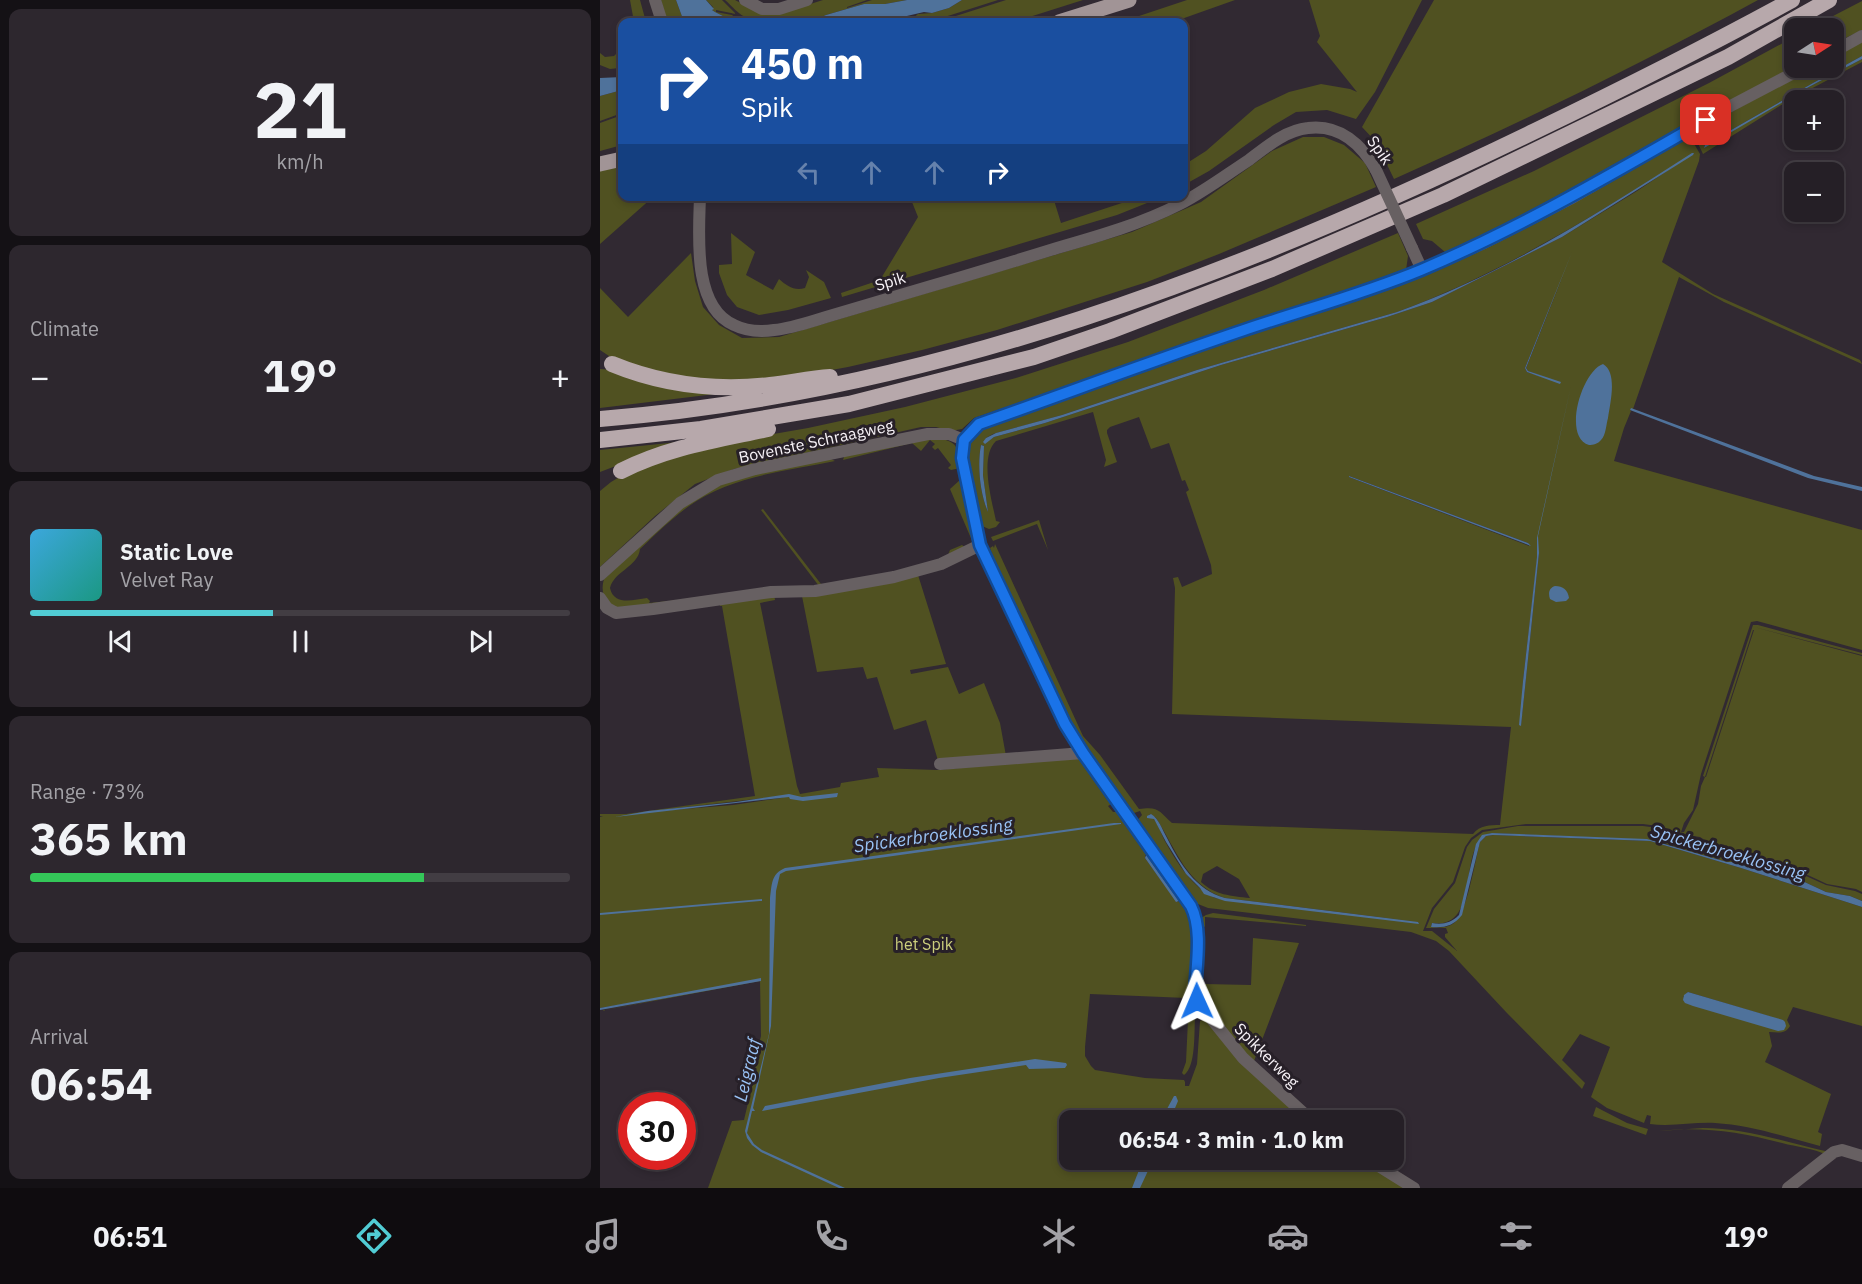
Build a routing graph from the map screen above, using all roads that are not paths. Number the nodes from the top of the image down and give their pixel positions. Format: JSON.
{"nodes":[{"id":1,"x":655,"y":0,"type":"edge"},
{"id":2,"x":745,"y":0,"type":"edge"},
{"id":3,"x":807,"y":0,"type":"edge"},
{"id":4,"x":1129,"y":0,"type":"edge"},
{"id":5,"x":1792,"y":0,"type":"edge"},
{"id":6,"x":1829,"y":0,"type":"edge"},
{"id":7,"x":661,"y":18,"type":"edge"},
{"id":8,"x":1072,"y":18,"type":"edge"},
{"id":9,"x":1862,"y":36,"type":"edge"},
{"id":10,"x":1844,"y":46,"type":"edge"},
{"id":11,"x":1784,"y":78,"type":"edge"},
{"id":12,"x":618,"y":160,"type":"edge"},
{"id":13,"x":600,"y":164,"type":"edge"},
{"id":14,"x":1188,"y":200,"type":"edge"},
{"id":15,"x":700,"y":201,"type":"edge"},
{"id":16,"x":1186,"y":201,"type":"edge"},
{"id":17,"x":1422,"y":270,"type":"junction"},
{"id":18,"x":612,"y":364,"type":"dead end"},
{"id":19,"x":881,"y":376,"type":"junction"},
{"id":20,"x":849,"y":404,"type":"junction"},
{"id":21,"x":600,"y":419,"type":"edge"},
{"id":22,"x":600,"y":440,"type":"edge"},
{"id":23,"x":964,"y":440,"type":"junction"},
{"id":24,"x":621,"y":471,"type":"dead end"},
{"id":25,"x":980,"y":545,"type":"junction"},
{"id":26,"x":600,"y":575,"type":"edge"},
{"id":27,"x":600,"y":598,"type":"edge"},
{"id":28,"x":1083,"y":753,"type":"junction"},
{"id":29,"x":940,"y":764,"type":"dead end"},
{"id":30,"x":1300,"y":1110,"type":"edge"},
{"id":31,"x":1862,"y":1156,"type":"edge"},
{"id":32,"x":1385,"y":1170,"type":"edge"},
{"id":33,"x":1414,"y":1188,"type":"edge"},
{"id":34,"x":1788,"y":1188,"type":"edge"}],
"edges":[{"from":1,"to":7,"type":"street"},
{"from":2,"to":3,"type":"street"},
{"from":4,"to":8,"type":"main road"},
{"from":5,"to":19,"type":"highway"},
{"from":6,"to":20,"type":"highway"},
{"from":9,"to":10,"type":"street"},
{"from":11,"to":17,"type":"street"},
{"from":12,"to":13,"type":"main road"},
{"from":14,"to":17,"type":"street","name":"Spik","bridge":true},
{"from":15,"to":16,"type":"street","name":"Spik","bridge":true},
{"from":17,"to":23,"type":"street"},
{"from":18,"to":19,"type":"highway"},
{"from":19,"to":21,"type":"highway"},
{"from":20,"to":22,"type":"highway"},
{"from":20,"to":24,"type":"highway"},
{"from":23,"to":25,"type":"street"},
{"from":23,"to":26,"type":"street","name":"Bovenste Schraagweg"},
{"from":25,"to":27,"type":"street"},
{"from":25,"to":28,"type":"street"},
{"from":28,"to":29,"type":"street"},
{"from":28,"to":30,"type":"street","name":"Spikkerweg"},
{"from":31,"to":34,"type":"street"},
{"from":32,"to":33,"type":"street"}]}
